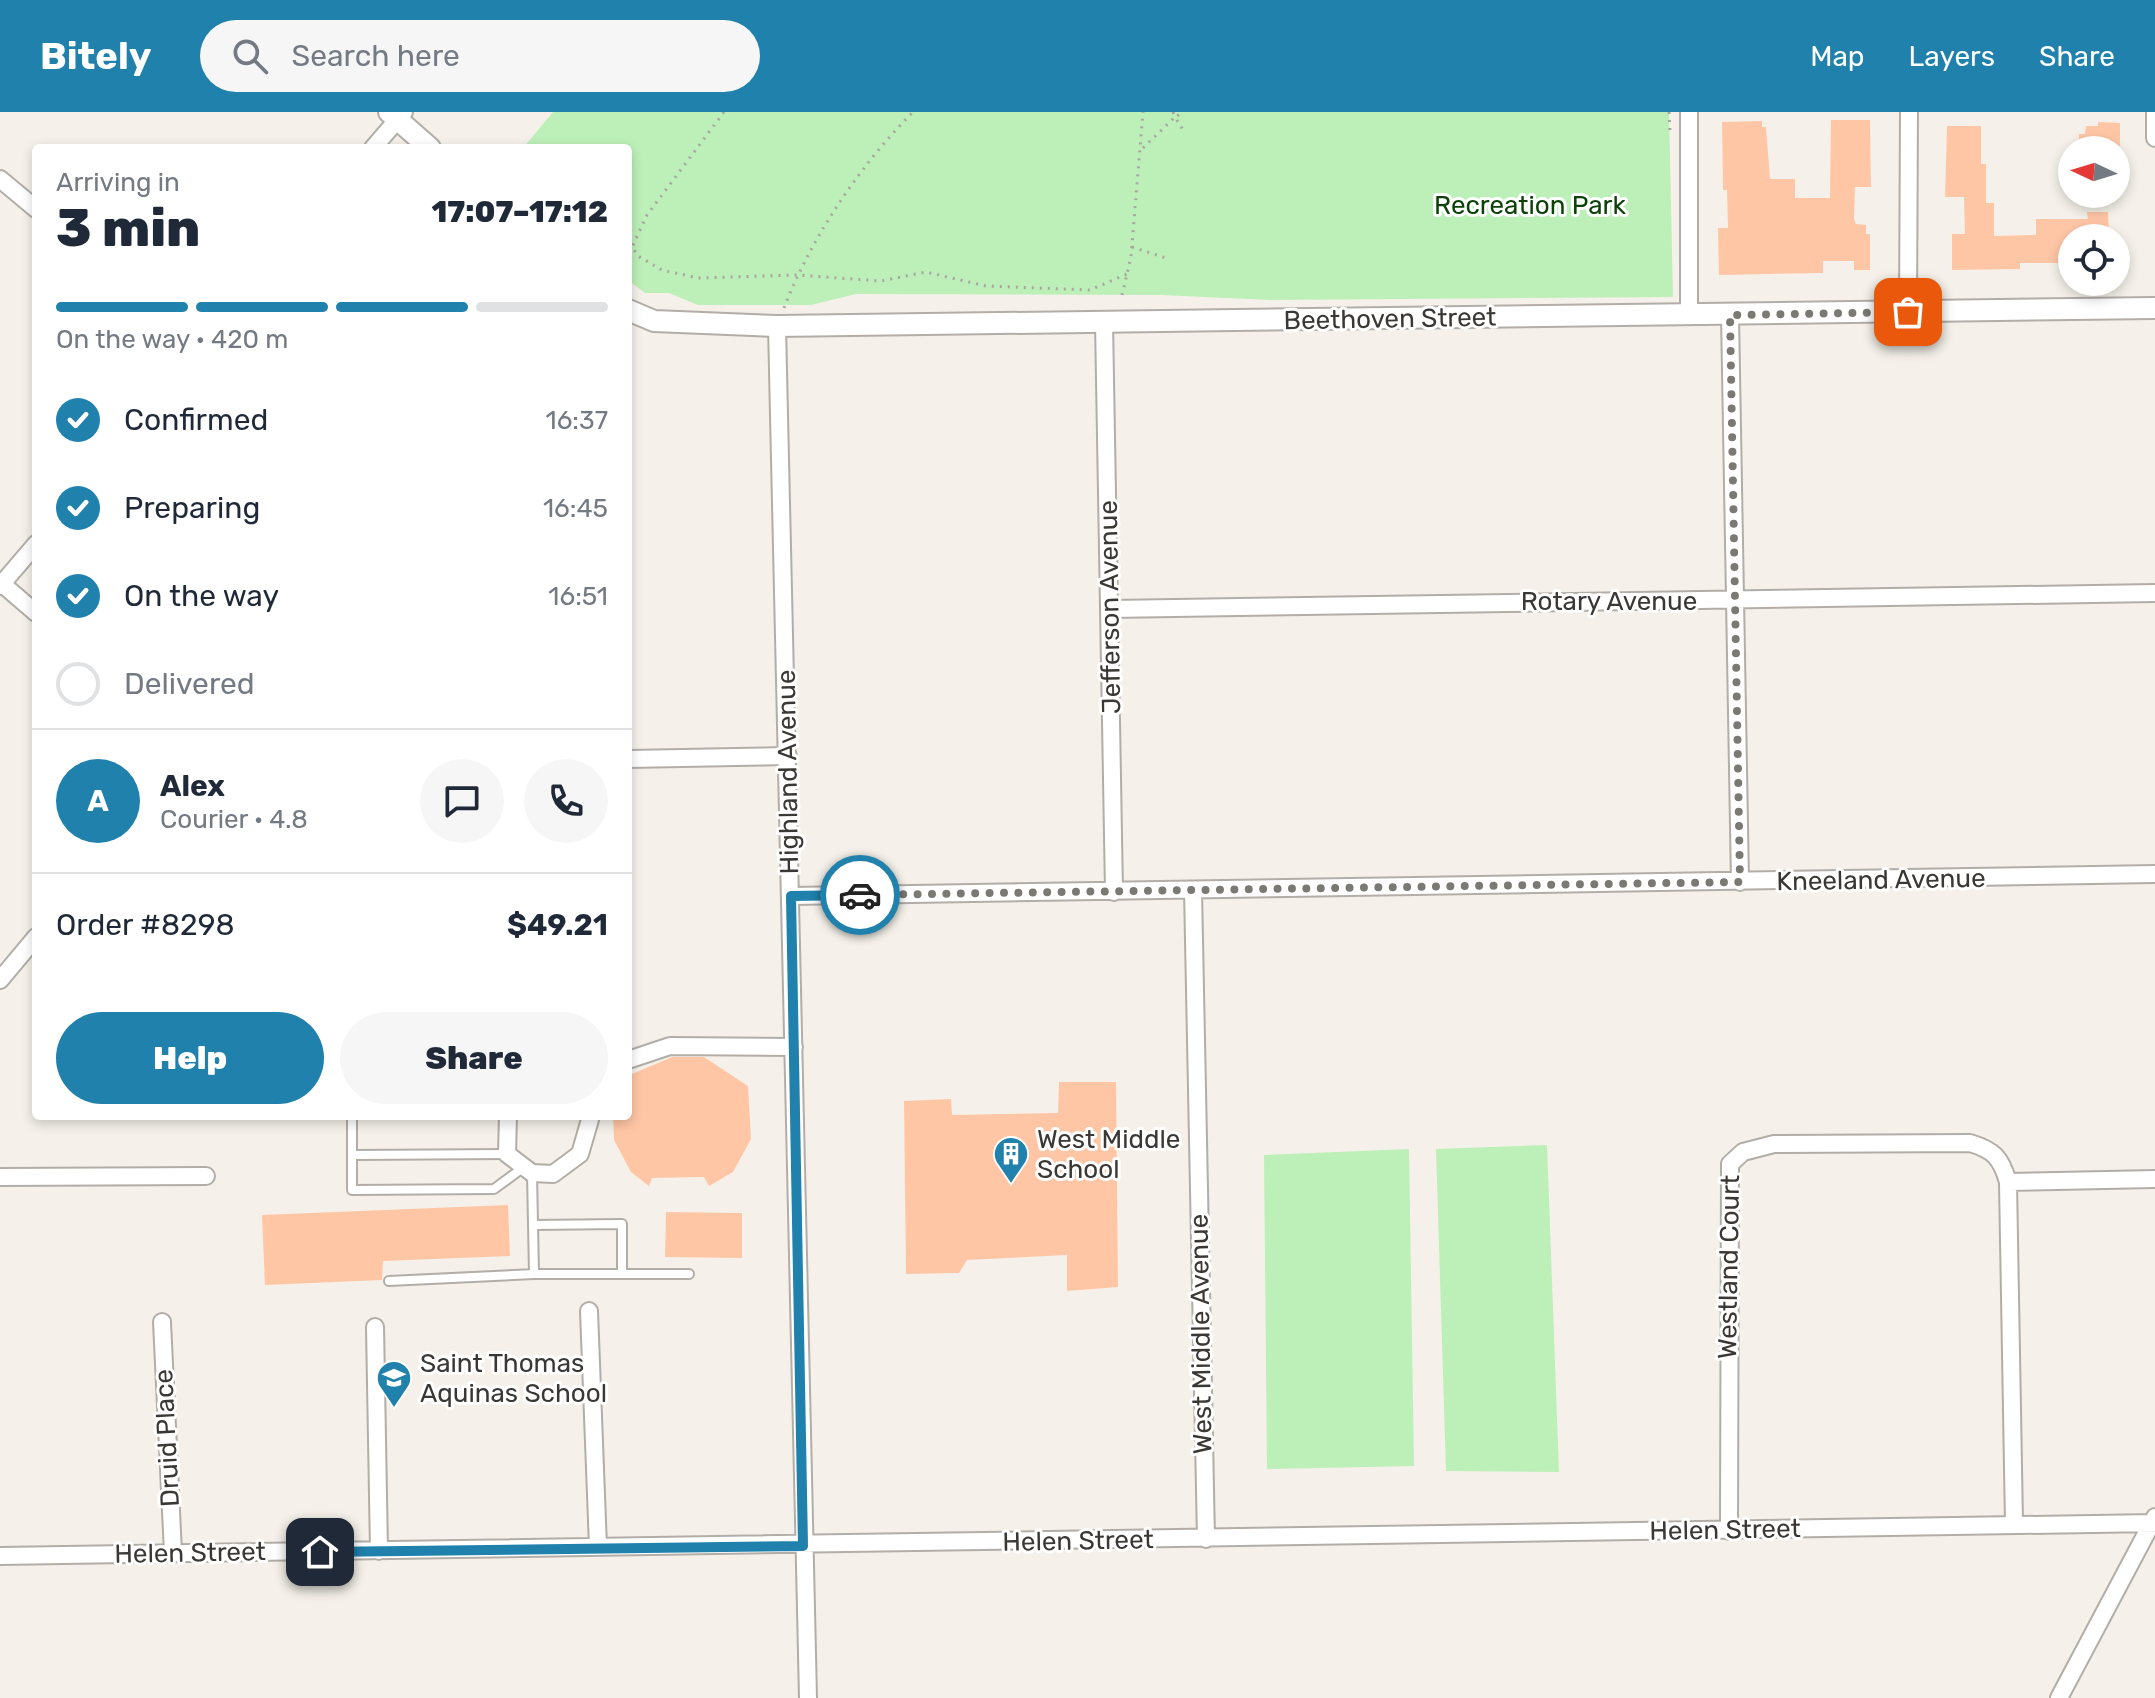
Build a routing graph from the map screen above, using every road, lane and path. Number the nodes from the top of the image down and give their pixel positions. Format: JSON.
{"nodes":[{"id":1,"x":724,"y":112,"type":"edge"},
{"id":2,"x":913,"y":112,"type":"edge"},
{"id":3,"x":1143,"y":112,"type":"edge"},
{"id":4,"x":1173,"y":112,"type":"edge"},
{"id":5,"x":1184,"y":112,"type":"edge"},
{"id":6,"x":1669,"y":112,"type":"edge"},
{"id":7,"x":1689,"y":112,"type":"edge"},
{"id":8,"x":1909,"y":112,"type":"edge"},
{"id":9,"x":2155,"y":112,"type":"edge"},
{"id":10,"x":397,"y":114,"type":"edge"},
{"id":11,"x":1175,"y":117,"type":"junction"},
{"id":12,"x":1185,"y":133,"type":"dead end"},
{"id":13,"x":2155,"y":138,"type":"edge"},
{"id":14,"x":1670,"y":143,"type":"dead end"},
{"id":15,"x":376,"y":144,"type":"edge"},
{"id":16,"x":426,"y":144,"type":"edge"},
{"id":17,"x":1143,"y":148,"type":"junction"},
{"id":18,"x":0,"y":179,"type":"edge"},
{"id":19,"x":32,"y":206,"type":"edge"},
{"id":20,"x":1132,"y":247,"type":"junction"},
{"id":21,"x":1169,"y":259,"type":"dead end"},
{"id":22,"x":1127,"y":274,"type":"junction"},
{"id":23,"x":797,"y":275,"type":"junction"},
{"id":24,"x":1122,"y":295,"type":"dead end"},
{"id":25,"x":2155,"y":308,"type":"edge"},
{"id":26,"x":632,"y":312,"type":"edge"},
{"id":27,"x":1908,"y":312,"type":"junction"},
{"id":28,"x":1689,"y":315,"type":"junction"},
{"id":29,"x":1730,"y":315,"type":"junction"},
{"id":30,"x":1104,"y":322,"type":"junction"},
{"id":31,"x":777,"y":326,"type":"junction"},
{"id":32,"x":32,"y":549,"type":"edge"},
{"id":33,"x":1,"y":584,"type":"edge"},
{"id":34,"x":2155,"y":593,"type":"edge"},
{"id":35,"x":1737,"y":600,"type":"junction"},
{"id":36,"x":1110,"y":609,"type":"junction"},
{"id":37,"x":32,"y":610,"type":"edge"},
{"id":38,"x":788,"y":756,"type":"junction"},
{"id":39,"x":632,"y":759,"type":"edge"},
{"id":40,"x":2155,"y":874,"type":"edge"},
{"id":41,"x":1740,"y":882,"type":"junction"},
{"id":42,"x":1193,"y":890,"type":"junction"},
{"id":43,"x":1114,"y":892,"type":"junction"},
{"id":44,"x":791,"y":896,"type":"junction"},
{"id":45,"x":32,"y":942,"type":"edge"},
{"id":46,"x":0,"y":980,"type":"edge"},
{"id":47,"x":794,"y":1047,"type":"junction"},
{"id":48,"x":632,"y":1059,"type":"edge"},
{"id":49,"x":352,"y":1120,"type":"edge"},
{"id":50,"x":508,"y":1120,"type":"edge"},
{"id":51,"x":590,"y":1120,"type":"edge"},
{"id":52,"x":507,"y":1154,"type":"junction"},
{"id":53,"x":353,"y":1155,"type":"junction"},
{"id":54,"x":528,"y":1170,"type":"junction"},
{"id":55,"x":206,"y":1176,"type":"dead end"},
{"id":56,"x":0,"y":1177,"type":"edge"},
{"id":57,"x":2155,"y":1179,"type":"edge"},
{"id":58,"x":2008,"y":1182,"type":"junction"},
{"id":59,"x":533,"y":1225,"type":"junction"},
{"id":60,"x":534,"y":1274,"type":"junction"},
{"id":61,"x":622,"y":1274,"type":"junction"},
{"id":62,"x":689,"y":1274,"type":"dead end"},
{"id":63,"x":389,"y":1281,"type":"dead end"},
{"id":64,"x":589,"y":1311,"type":"dead end"},
{"id":65,"x":162,"y":1322,"type":"dead end"},
{"id":66,"x":375,"y":1327,"type":"dead end"},
{"id":67,"x":2154,"y":1521,"type":"edge"},
{"id":68,"x":2014,"y":1524,"type":"junction"},
{"id":69,"x":1729,"y":1531,"type":"junction"},
{"id":70,"x":1206,"y":1539,"type":"junction"},
{"id":71,"x":803,"y":1546,"type":"junction"},
{"id":72,"x":598,"y":1547,"type":"junction"},
{"id":73,"x":379,"y":1551,"type":"junction"},
{"id":74,"x":173,"y":1553,"type":"junction"},
{"id":75,"x":0,"y":1556,"type":"edge"},
{"id":76,"x":808,"y":1698,"type":"edge"},
{"id":77,"x":2059,"y":1698,"type":"edge"}],
"edges":[{"from":1,"to":23,"type":"path"},
{"from":2,"to":23,"type":"path"},
{"from":3,"to":17,"type":"path"},
{"from":4,"to":11,"type":"path"},
{"from":5,"to":11,"type":"path"},
{"from":6,"to":14,"type":"path"},
{"from":7,"to":28,"type":"street"},
{"from":8,"to":27,"type":"street"},
{"from":9,"to":13,"type":"street"},
{"from":10,"to":15,"type":"street"},
{"from":10,"to":16,"type":"street"},
{"from":11,"to":12,"type":"path"},
{"from":11,"to":17,"type":"path"},
{"from":17,"to":20,"type":"path"},
{"from":18,"to":19,"type":"street"},
{"from":20,"to":21,"type":"path"},
{"from":20,"to":22,"type":"path"},
{"from":22,"to":23,"type":"path"},
{"from":22,"to":24,"type":"path"},
{"from":23,"to":31,"type":"path"},
{"from":25,"to":27,"type":"street","name":"Beethoven Street"},
{"from":26,"to":31,"type":"street","name":"Beethoven Street"},
{"from":27,"to":29,"type":"street","name":"Beethoven Street"},
{"from":28,"to":29,"type":"street","name":"Beethoven Street"},
{"from":28,"to":30,"type":"street","name":"Beethoven Street"},
{"from":29,"to":35,"type":"street"},
{"from":30,"to":31,"type":"street","name":"Beethoven Street"},
{"from":30,"to":36,"type":"street","name":"Jefferson Avenue"},
{"from":31,"to":38,"type":"street","name":"Highland Avenue"},
{"from":32,"to":33,"type":"street"},
{"from":33,"to":37,"type":"street"},
{"from":34,"to":35,"type":"street","name":"Rotary Avenue"},
{"from":35,"to":36,"type":"street","name":"Rotary Avenue"},
{"from":35,"to":41,"type":"street"},
{"from":36,"to":43,"type":"street","name":"Jefferson Avenue"},
{"from":38,"to":39,"type":"street"},
{"from":38,"to":44,"type":"street","name":"Highland Avenue"},
{"from":40,"to":41,"type":"street","name":"Kneeland Avenue"},
{"from":41,"to":42,"type":"street","name":"Kneeland Avenue"},
{"from":42,"to":43,"type":"street","name":"Kneeland Avenue"},
{"from":42,"to":70,"type":"street","name":"West Middle Avenue"},
{"from":43,"to":44,"type":"street","name":"Kneeland Avenue"},
{"from":44,"to":47,"type":"street","name":"Highland Avenue"},
{"from":45,"to":46,"type":"street"},
{"from":47,"to":48,"type":"street"},
{"from":47,"to":71,"type":"street","name":"Highland Avenue"},
{"from":49,"to":53,"type":"lane"},
{"from":50,"to":52,"type":"street"},
{"from":51,"to":54,"type":"street"},
{"from":52,"to":53,"type":"lane"},
{"from":52,"to":54,"type":"street"},
{"from":53,"to":54,"type":"lane"},
{"from":54,"to":59,"type":"lane"},
{"from":55,"to":56,"type":"street"},
{"from":57,"to":58,"type":"street"},
{"from":58,"to":68,"type":"street"},
{"from":58,"to":69,"type":"street","name":"Westland Court"},
{"from":59,"to":60,"type":"lane"},
{"from":59,"to":61,"type":"lane"},
{"from":60,"to":61,"type":"lane"},
{"from":60,"to":63,"type":"lane"},
{"from":61,"to":62,"type":"lane"},
{"from":64,"to":72,"type":"street"},
{"from":65,"to":74,"type":"street","name":"Druid Place"},
{"from":66,"to":73,"type":"street"},
{"from":67,"to":68,"type":"street","name":"Helen Street"},
{"from":67,"to":77,"type":"street"},
{"from":68,"to":69,"type":"street","name":"Helen Street"},
{"from":69,"to":70,"type":"street","name":"Helen Street"},
{"from":70,"to":71,"type":"street","name":"Helen Street"},
{"from":71,"to":72,"type":"street","name":"Helen Street"},
{"from":71,"to":76,"type":"street","name":"Highland Avenue"},
{"from":72,"to":73,"type":"street","name":"Helen Street"},
{"from":73,"to":74,"type":"street","name":"Helen Street"},
{"from":74,"to":75,"type":"street","name":"Helen Street"}]}
